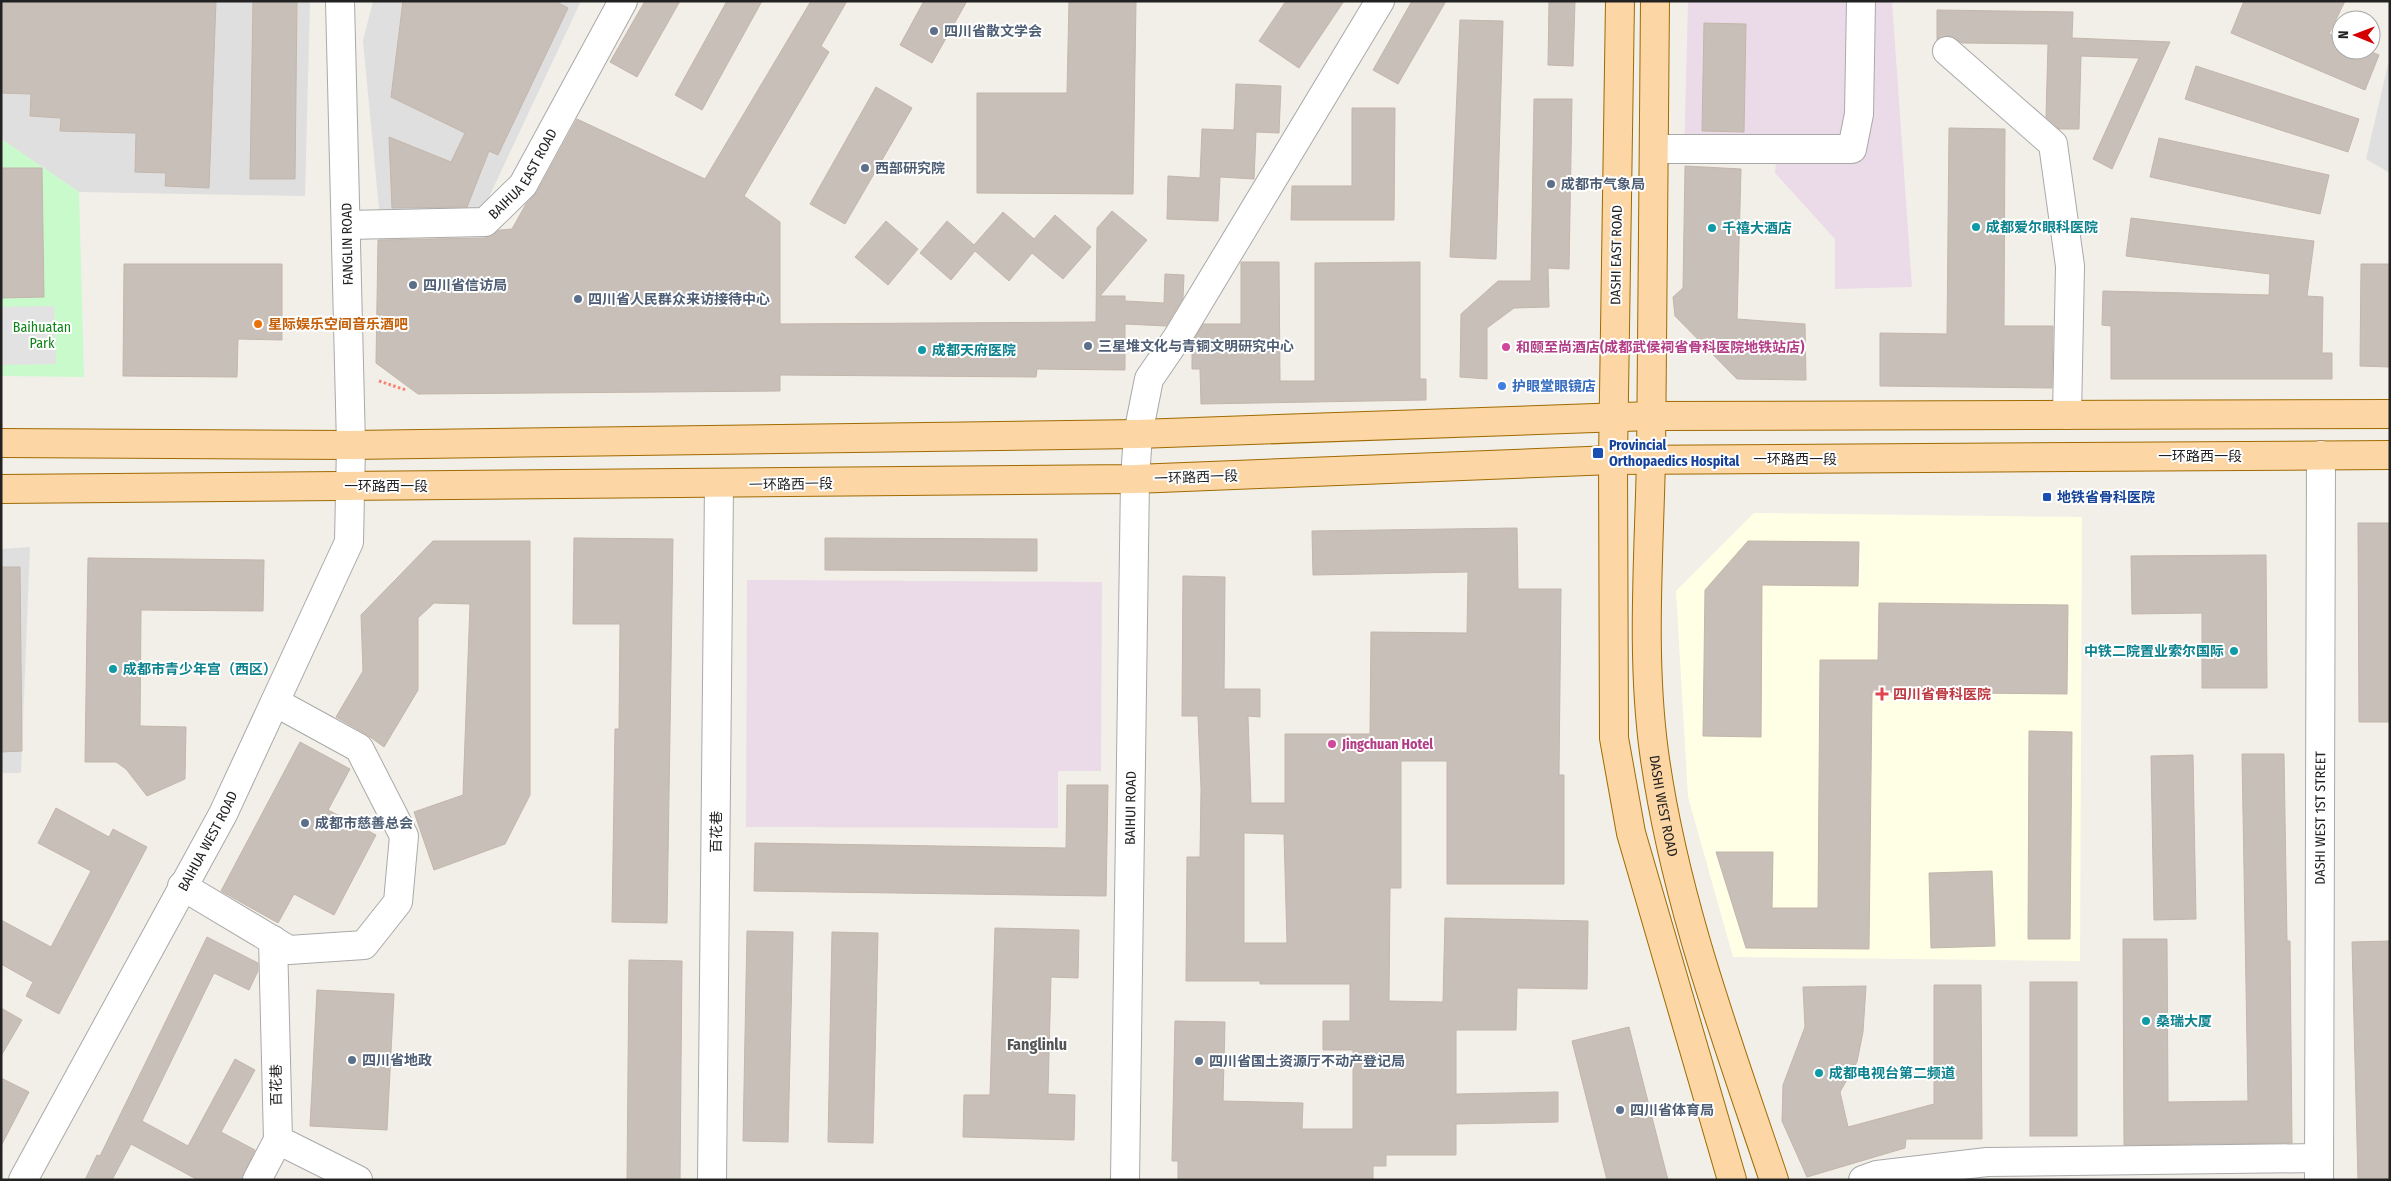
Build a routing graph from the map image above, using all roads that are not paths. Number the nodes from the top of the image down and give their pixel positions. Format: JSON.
{"nodes":[{"id":1,"x":340,"y":1,"type":"edge"},
{"id":2,"x":624,"y":1,"type":"edge"},
{"id":3,"x":1380,"y":1,"type":"edge"},
{"id":4,"x":1620,"y":1,"type":"edge"},
{"id":5,"x":1655,"y":1,"type":"edge"},
{"id":6,"x":1861,"y":1,"type":"edge"},
{"id":7,"x":1947,"y":51,"type":"dead end"},
{"id":8,"x":1654,"y":148,"type":"junction"},
{"id":9,"x":347,"y":225,"type":"junction"},
{"id":10,"x":2390,"y":414,"type":"edge"},
{"id":11,"x":1651,"y":416,"type":"junction"},
{"id":12,"x":2067,"y":416,"type":"junction"},
{"id":13,"x":1614,"y":418,"type":"junction"},
{"id":14,"x":1138,"y":434,"type":"junction"},
{"id":15,"x":1,"y":443,"type":"edge"},
{"id":16,"x":351,"y":445,"type":"junction"},
{"id":17,"x":2321,"y":455,"type":"junction"},
{"id":18,"x":2390,"y":455,"type":"edge"},
{"id":19,"x":1613,"y":460,"type":"junction"},
{"id":20,"x":1651,"y":460,"type":"junction"},
{"id":21,"x":1135,"y":479,"type":"junction"},
{"id":22,"x":719,"y":484,"type":"junction"},
{"id":23,"x":350,"y":487,"type":"junction"},
{"id":24,"x":1,"y":489,"type":"edge"},
{"id":25,"x":275,"y":702,"type":"junction"},
{"id":26,"x":182,"y":886,"type":"junction"},
{"id":27,"x":273,"y":940,"type":"junction"},
{"id":28,"x":278,"y":1140,"type":"junction"},
{"id":29,"x":2319,"y":1169,"type":"edge"},
{"id":30,"x":23,"y":1180,"type":"edge"},
{"id":31,"x":257,"y":1180,"type":"edge"},
{"id":32,"x":358,"y":1180,"type":"edge"},
{"id":33,"x":712,"y":1180,"type":"edge"},
{"id":34,"x":1125,"y":1180,"type":"edge"},
{"id":35,"x":1732,"y":1180,"type":"edge"},
{"id":36,"x":1774,"y":1180,"type":"edge"},
{"id":37,"x":1863,"y":1180,"type":"edge"}],
"edges":[{"from":1,"to":9,"type":"street","name":"FANGLIN ROAD"},
{"from":2,"to":9,"type":"street","name":"BAIHUA EAST ROAD"},
{"from":3,"to":14,"type":"street","name":"BAIHUI ROAD"},
{"from":4,"to":13,"type":"main road","name":"DASHI EAST ROAD"},
{"from":5,"to":8,"type":"main road"},
{"from":6,"to":8,"type":"street"},
{"from":7,"to":12,"type":"street"},
{"from":8,"to":11,"type":"main road"},
{"from":9,"to":16,"type":"street","name":"FANGLIN ROAD"},
{"from":10,"to":12,"type":"main road"},
{"from":11,"to":12,"type":"main road"},
{"from":11,"to":13,"type":"main road"},
{"from":11,"to":20,"type":"main road","name":"DASHI WEST ROAD"},
{"from":13,"to":14,"type":"main road"},
{"from":13,"to":19,"type":"main road"},
{"from":14,"to":16,"type":"main road"},
{"from":14,"to":21,"type":"street","name":"BAIHUI ROAD"},
{"from":15,"to":16,"type":"main road"},
{"from":16,"to":23,"type":"street","name":"FANGLIN ROAD"},
{"from":17,"to":18,"type":"main road","name":"一环路西一段"},
{"from":17,"to":20,"type":"main road","name":"一环路西一段"},
{"from":17,"to":29,"type":"street","name":"DASHI WEST 1ST STREET"},
{"from":19,"to":20,"type":"main road","name":"一环路西一段"},
{"from":19,"to":21,"type":"main road","name":"一环路西一段"},
{"from":19,"to":35,"type":"main road"},
{"from":20,"to":36,"type":"main road","name":"DASHI WEST ROAD"},
{"from":21,"to":22,"type":"main road","name":"一环路西一段"},
{"from":21,"to":34,"type":"street","name":"BAIHUI ROAD"},
{"from":22,"to":23,"type":"main road","name":"一环路西一段"},
{"from":22,"to":33,"type":"street","name":"百花巷"},
{"from":23,"to":24,"type":"main road","name":"一环路西一段"},
{"from":23,"to":25,"type":"street","name":"BAIHUA WEST ROAD"},
{"from":25,"to":26,"type":"street","name":"BAIHUA WEST ROAD"},
{"from":25,"to":27,"type":"street"},
{"from":26,"to":27,"type":"street"},
{"from":26,"to":30,"type":"street","name":"BAIHUA WEST ROAD"},
{"from":27,"to":28,"type":"street","name":"百花巷"},
{"from":28,"to":31,"type":"street"},
{"from":28,"to":32,"type":"street"},
{"from":29,"to":37,"type":"street"}]}
